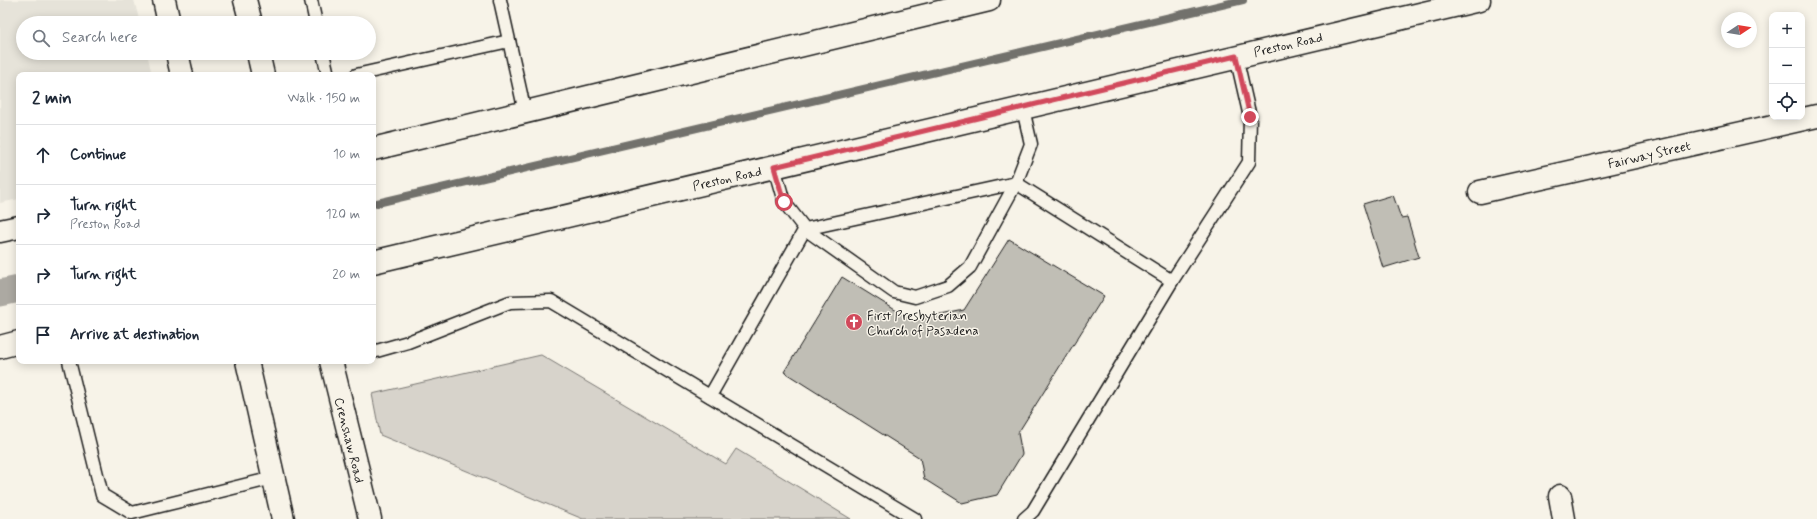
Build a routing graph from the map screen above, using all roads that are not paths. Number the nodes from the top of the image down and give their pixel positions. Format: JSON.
{"nodes":[{"id":1,"x":164,"y":0,"type":"edge"},
{"id":2,"x":245,"y":0,"type":"edge"},
{"id":3,"x":311,"y":0,"type":"edge"},
{"id":4,"x":500,"y":0,"type":"edge"},
{"id":5,"x":989,"y":0,"type":"edge"},
{"id":6,"x":1479,"y":0,"type":"edge"},
{"id":7,"x":167,"y":16,"type":"edge"},
{"id":8,"x":249,"y":16,"type":"edge"},
{"id":9,"x":314,"y":16,"type":"edge"},
{"id":10,"x":509,"y":41,"type":"junction"},
{"id":11,"x":1236,"y":56,"type":"junction"},
{"id":12,"x":179,"y":60,"type":"edge"},
{"id":13,"x":260,"y":60,"type":"edge"},
{"id":14,"x":325,"y":60,"type":"edge"},
{"id":15,"x":181,"y":72,"type":"edge"},
{"id":16,"x":263,"y":72,"type":"edge"},
{"id":17,"x":327,"y":72,"type":"edge"},
{"id":18,"x":370,"y":72,"type":"edge"},
{"id":19,"x":1023,"y":109,"type":"junction"},
{"id":20,"x":525,"y":112,"type":"junction"},
{"id":21,"x":1817,"y":116,"type":"edge"},
{"id":22,"x":376,"y":148,"type":"edge"},
{"id":23,"x":774,"y":167,"type":"junction"},
{"id":24,"x":1016,"y":183,"type":"junction"},
{"id":25,"x":1480,"y":192,"type":"dead end"},
{"id":26,"x":16,"y":228,"type":"edge"},
{"id":27,"x":805,"y":229,"type":"junction"},
{"id":28,"x":0,"y":231,"type":"edge"},
{"id":29,"x":376,"y":261,"type":"edge"},
{"id":30,"x":1172,"y":281,"type":"junction"},
{"id":31,"x":16,"y":343,"type":"edge"},
{"id":32,"x":0,"y":347,"type":"edge"},
{"id":33,"x":376,"y":351,"type":"edge"},
{"id":34,"x":70,"y":364,"type":"edge"},
{"id":35,"x":248,"y":364,"type":"edge"},
{"id":36,"x":336,"y":364,"type":"edge"},
{"id":37,"x":710,"y":396,"type":"junction"},
{"id":38,"x":273,"y":478,"type":"junction"},
{"id":39,"x":1560,"y":496,"type":"dead end"},
{"id":40,"x":282,"y":519,"type":"edge"},
{"id":41,"x":370,"y":519,"type":"edge"},
{"id":42,"x":915,"y":519,"type":"edge"},
{"id":43,"x":1024,"y":519,"type":"edge"},
{"id":44,"x":1564,"y":519,"type":"edge"}],
"edges":[{"from":1,"to":7,"type":"main road"},
{"from":2,"to":8,"type":"main road"},
{"from":3,"to":9,"type":"lane"},
{"from":4,"to":10,"type":"lane"},
{"from":5,"to":20,"type":"main road"},
{"from":6,"to":11,"type":"main road","name":"Preston Road"},
{"from":10,"to":18,"type":"lane"},
{"from":10,"to":20,"type":"lane"},
{"from":11,"to":19,"type":"main road","name":"Preston Road"},
{"from":11,"to":30,"type":"lane"},
{"from":12,"to":15,"type":"main road"},
{"from":13,"to":16,"type":"main road"},
{"from":14,"to":17,"type":"lane"},
{"from":19,"to":23,"type":"main road","name":"Preston Road"},
{"from":19,"to":24,"type":"lane"},
{"from":20,"to":22,"type":"main road"},
{"from":21,"to":25,"type":"main road","name":"Fairway Street"},
{"from":23,"to":27,"type":"lane"},
{"from":23,"to":29,"type":"main road","name":"Preston Road"},
{"from":24,"to":27,"type":"lane"},
{"from":24,"to":27,"type":"lane"},
{"from":24,"to":30,"type":"lane"},
{"from":26,"to":28,"type":"main road"},
{"from":27,"to":37,"type":"lane"},
{"from":30,"to":43,"type":"lane"},
{"from":31,"to":32,"type":"main road"},
{"from":33,"to":37,"type":"lane"},
{"from":34,"to":38,"type":"lane"},
{"from":35,"to":38,"type":"main road"},
{"from":36,"to":41,"type":"main road","name":"Crenshaw Road"},
{"from":37,"to":42,"type":"lane"},
{"from":38,"to":40,"type":"main road"},
{"from":39,"to":44,"type":"main road"}]}
